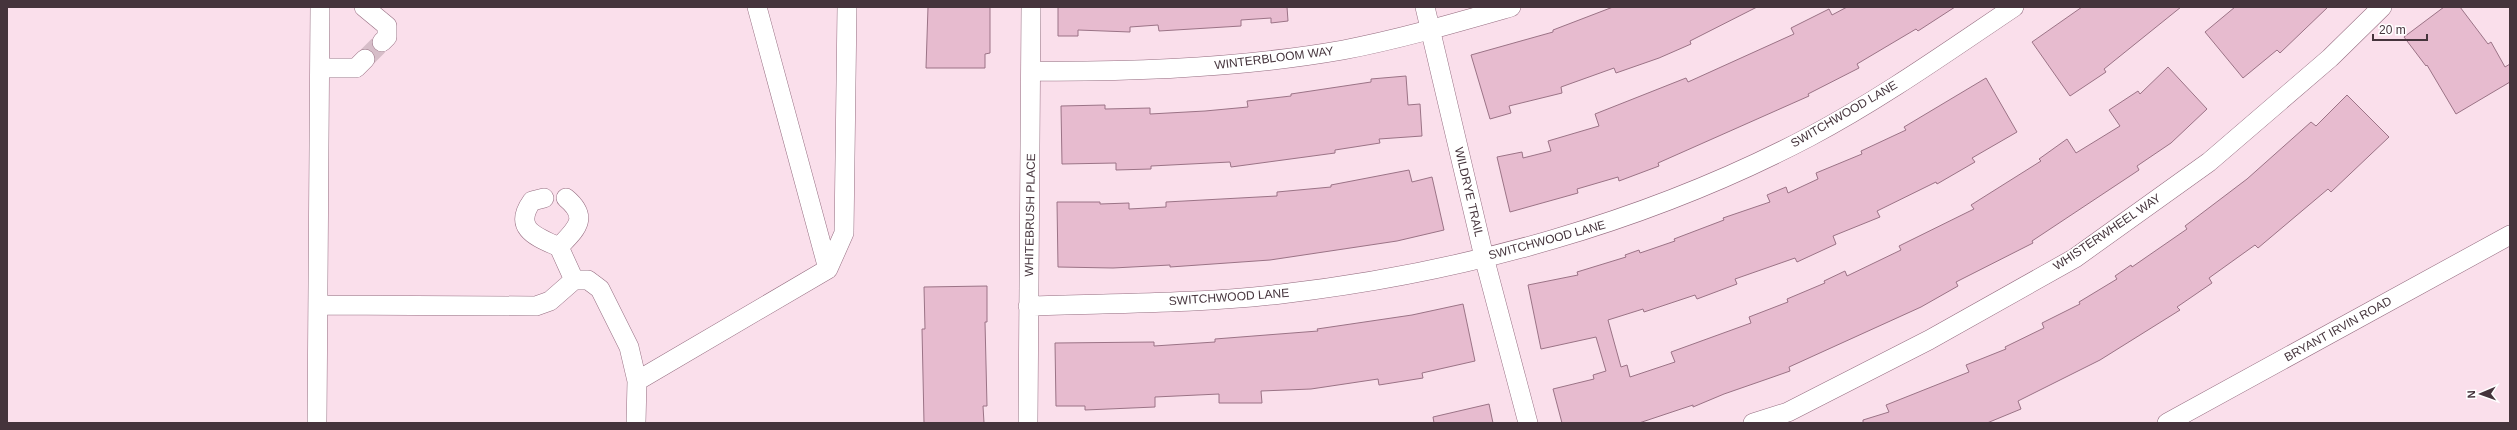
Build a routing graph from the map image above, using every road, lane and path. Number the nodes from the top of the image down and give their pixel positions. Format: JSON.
{"nodes":[{"id":1,"x":320,"y":7,"type":"edge"},
{"id":2,"x":364,"y":7,"type":"edge"},
{"id":3,"x":757,"y":7,"type":"edge"},
{"id":4,"x":847,"y":7,"type":"edge"},
{"id":5,"x":1031,"y":7,"type":"edge"},
{"id":6,"x":1425,"y":7,"type":"edge"},
{"id":7,"x":1511,"y":7,"type":"edge"},
{"id":8,"x":2014,"y":7,"type":"edge"},
{"id":9,"x":2382,"y":7,"type":"edge"},
{"id":10,"x":1431,"y":30,"type":"junction"},
{"id":11,"x":382,"y":42,"type":"tunnel mouth"},
{"id":12,"x":365,"y":59,"type":"tunnel mouth"},
{"id":13,"x":320,"y":68,"type":"junction"},
{"id":14,"x":1032,"y":71,"type":"junction"},
{"id":15,"x":544,"y":198,"type":"dead end"},
{"id":16,"x":566,"y":198,"type":"dead end"},
{"id":17,"x":2510,"y":236,"type":"edge"},
{"id":18,"x":559,"y":247,"type":"junction"},
{"id":19,"x":1484,"y":257,"type":"junction"},
{"id":20,"x":828,"y":269,"type":"junction"},
{"id":21,"x":574,"y":280,"type":"junction"},
{"id":22,"x":318,"y":305,"type":"junction"},
{"id":23,"x":1028,"y":306,"type":"junction"},
{"id":24,"x":637,"y":381,"type":"junction"},
{"id":25,"x":317,"y":423,"type":"edge"},
{"id":26,"x":636,"y":423,"type":"edge"},
{"id":27,"x":1028,"y":423,"type":"edge"},
{"id":28,"x":1528,"y":423,"type":"edge"},
{"id":29,"x":1753,"y":423,"type":"edge"},
{"id":30,"x":2167,"y":423,"type":"edge"}],
"edges":[{"from":1,"to":13,"type":"street"},
{"from":2,"to":11,"type":"street"},
{"from":3,"to":20,"type":"street"},
{"from":4,"to":20,"type":"street"},
{"from":5,"to":14,"type":"street","name":"WHITEBRUSH PLACE"},
{"from":6,"to":10,"type":"street","name":"WILDRYE TRAIL"},
{"from":7,"to":10,"type":"street","name":"WINTERBLOOM WAY"},
{"from":8,"to":19,"type":"street","name":"SWITCHWOOD LANE"},
{"from":9,"to":29,"type":"street","name":"WHISTERWHEEL WAY"},
{"from":10,"to":14,"type":"street","name":"WINTERBLOOM WAY"},
{"from":10,"to":19,"type":"street","name":"WILDRYE TRAIL"},
{"from":12,"to":13,"type":"street"},
{"from":13,"to":22,"type":"street"},
{"from":14,"to":23,"type":"street","name":"WHITEBRUSH PLACE"},
{"from":15,"to":18,"type":"street"},
{"from":16,"to":18,"type":"street"},
{"from":17,"to":30,"type":"street","name":"BRYANT IRVIN ROAD"},
{"from":18,"to":21,"type":"street"},
{"from":19,"to":23,"type":"street","name":"SWITCHWOOD LANE"},
{"from":19,"to":28,"type":"street","name":"WILDRYE TRAIL"},
{"from":20,"to":24,"type":"street"},
{"from":21,"to":22,"type":"street"},
{"from":21,"to":24,"type":"street"},
{"from":22,"to":25,"type":"street"},
{"from":23,"to":27,"type":"street","name":"WHITEBRUSH PLACE"},
{"from":24,"to":26,"type":"street"}]}
